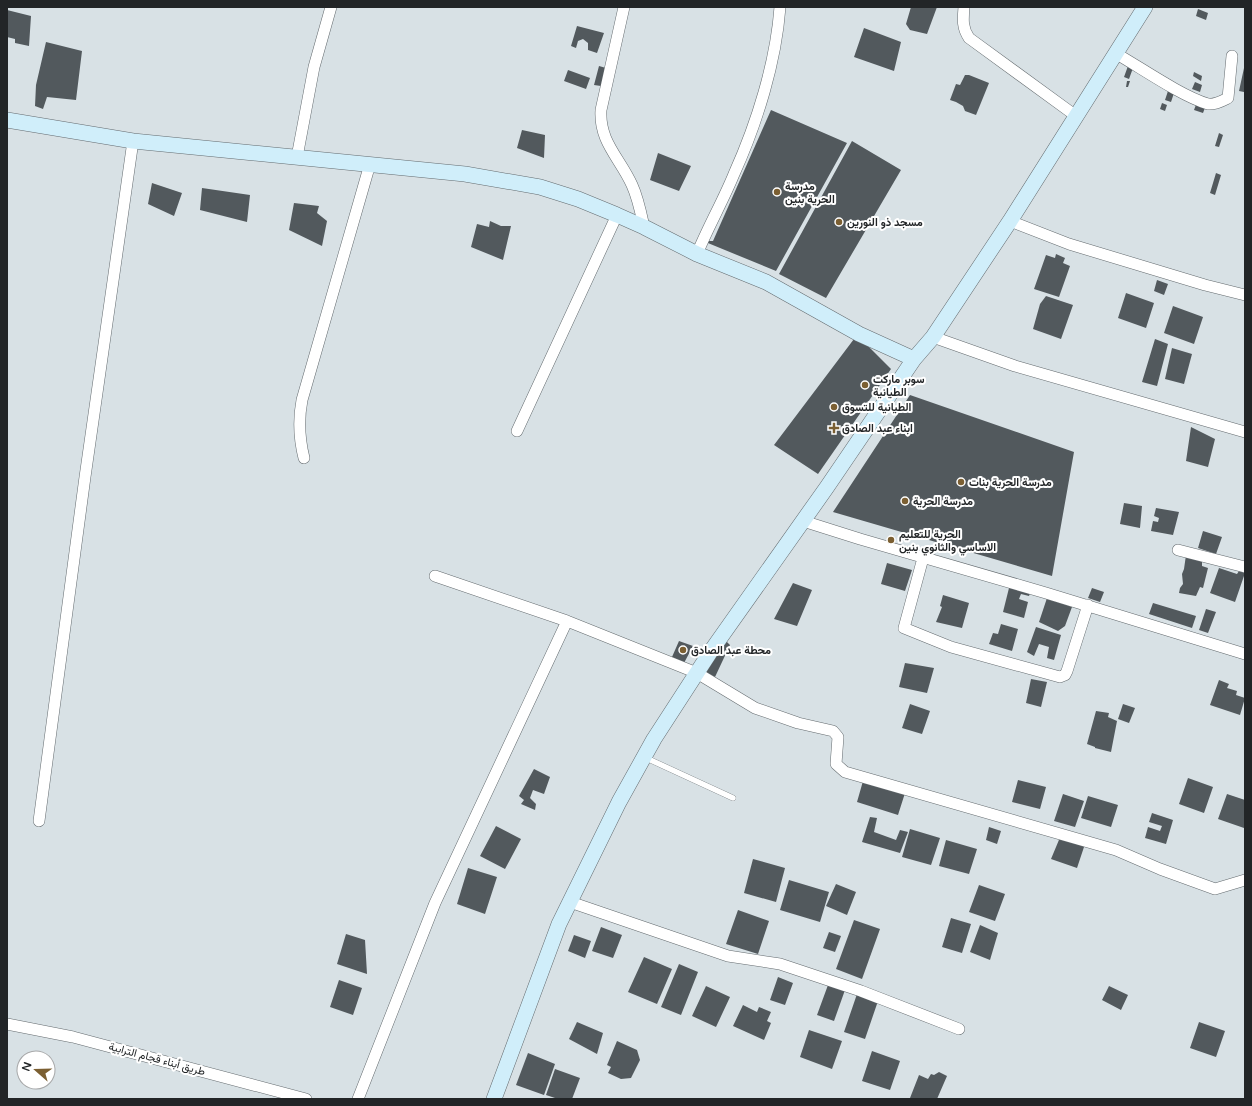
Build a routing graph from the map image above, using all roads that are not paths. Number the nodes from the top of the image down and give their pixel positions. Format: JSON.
{"nodes":[{"id":1,"x":331,"y":7,"type":"edge"},
{"id":2,"x":624,"y":7,"type":"edge"},
{"id":3,"x":780,"y":7,"type":"edge"},
{"id":4,"x":964,"y":7,"type":"edge"},
{"id":5,"x":1145,"y":7,"type":"edge"},
{"id":6,"x":1115,"y":52,"type":"junction"},
{"id":7,"x":1232,"y":56,"type":"dead end"},
{"id":8,"x":1076,"y":116,"type":"junction"},
{"id":9,"x":7,"y":120,"type":"edge"},
{"id":10,"x":133,"y":141,"type":"junction"},
{"id":11,"x":297,"y":157,"type":"junction"},
{"id":12,"x":370,"y":164,"type":"junction"},
{"id":13,"x":617,"y":215,"type":"junction"},
{"id":14,"x":1010,"y":221,"type":"junction"},
{"id":15,"x":644,"y":227,"type":"junction"},
{"id":16,"x":697,"y":254,"type":"junction"},
{"id":17,"x":1245,"y":294,"type":"edge"},
{"id":18,"x":933,"y":337,"type":"junction"},
{"id":19,"x":914,"y":359,"type":"junction"},
{"id":20,"x":517,"y":431,"type":"dead end"},
{"id":21,"x":1245,"y":432,"type":"edge"},
{"id":22,"x":304,"y":458,"type":"dead end"},
{"id":23,"x":803,"y":521,"type":"junction"},
{"id":24,"x":1178,"y":550,"type":"dead end"},
{"id":25,"x":924,"y":558,"type":"junction"},
{"id":26,"x":1245,"y":567,"type":"edge"},
{"id":27,"x":435,"y":576,"type":"dead end"},
{"id":28,"x":1088,"y":606,"type":"junction"},
{"id":29,"x":567,"y":621,"type":"junction"},
{"id":30,"x":1245,"y":654,"type":"edge"},
{"id":31,"x":697,"y":673,"type":"junction"},
{"id":32,"x":644,"y":757,"type":"junction"},
{"id":33,"x":733,"y":798,"type":"dead end"},
{"id":34,"x":39,"y":821,"type":"dead end"},
{"id":35,"x":1245,"y":880,"type":"edge"},
{"id":36,"x":570,"y":902,"type":"junction"},
{"id":37,"x":7,"y":1024,"type":"edge"},
{"id":38,"x":959,"y":1029,"type":"dead end"},
{"id":39,"x":279,"y":1095,"type":"edge"},
{"id":40,"x":498,"y":1098,"type":"edge"},
{"id":41,"x":306,"y":1099,"type":"edge"},
{"id":42,"x":358,"y":1099,"type":"edge"}],
"edges":[{"from":1,"to":11,"type":"street"},
{"from":2,"to":15,"type":"street"},
{"from":3,"to":16,"type":"street"},
{"from":4,"to":8,"type":"street"},
{"from":5,"to":6,"type":"street"},
{"from":6,"to":7,"type":"street"},
{"from":6,"to":8,"type":"street"},
{"from":8,"to":14,"type":"street"},
{"from":9,"to":10,"type":"street"},
{"from":10,"to":11,"type":"street"},
{"from":10,"to":34,"type":"street"},
{"from":11,"to":12,"type":"street"},
{"from":12,"to":13,"type":"street"},
{"from":12,"to":22,"type":"street"},
{"from":13,"to":15,"type":"street"},
{"from":13,"to":20,"type":"street"},
{"from":14,"to":17,"type":"street"},
{"from":14,"to":18,"type":"street"},
{"from":15,"to":16,"type":"street"},
{"from":16,"to":19,"type":"street"},
{"from":18,"to":19,"type":"street"},
{"from":18,"to":21,"type":"street"},
{"from":19,"to":23,"type":"street"},
{"from":23,"to":25,"type":"street"},
{"from":23,"to":31,"type":"street"},
{"from":24,"to":26,"type":"street"},
{"from":25,"to":28,"type":"street"},
{"from":25,"to":28,"type":"street"},
{"from":27,"to":29,"type":"street"},
{"from":28,"to":30,"type":"street"},
{"from":29,"to":31,"type":"street"},
{"from":29,"to":42,"type":"street"},
{"from":31,"to":32,"type":"street"},
{"from":31,"to":35,"type":"street"},
{"from":32,"to":33,"type":"lane"},
{"from":32,"to":36,"type":"street"},
{"from":36,"to":38,"type":"street"},
{"from":36,"to":40,"type":"street"},
{"from":37,"to":39,"type":"street","name":"طريق أبناء قجام الترابية"},
{"from":39,"to":41,"type":"street","name":"طريق أبناء قجام الترابية"}]}
